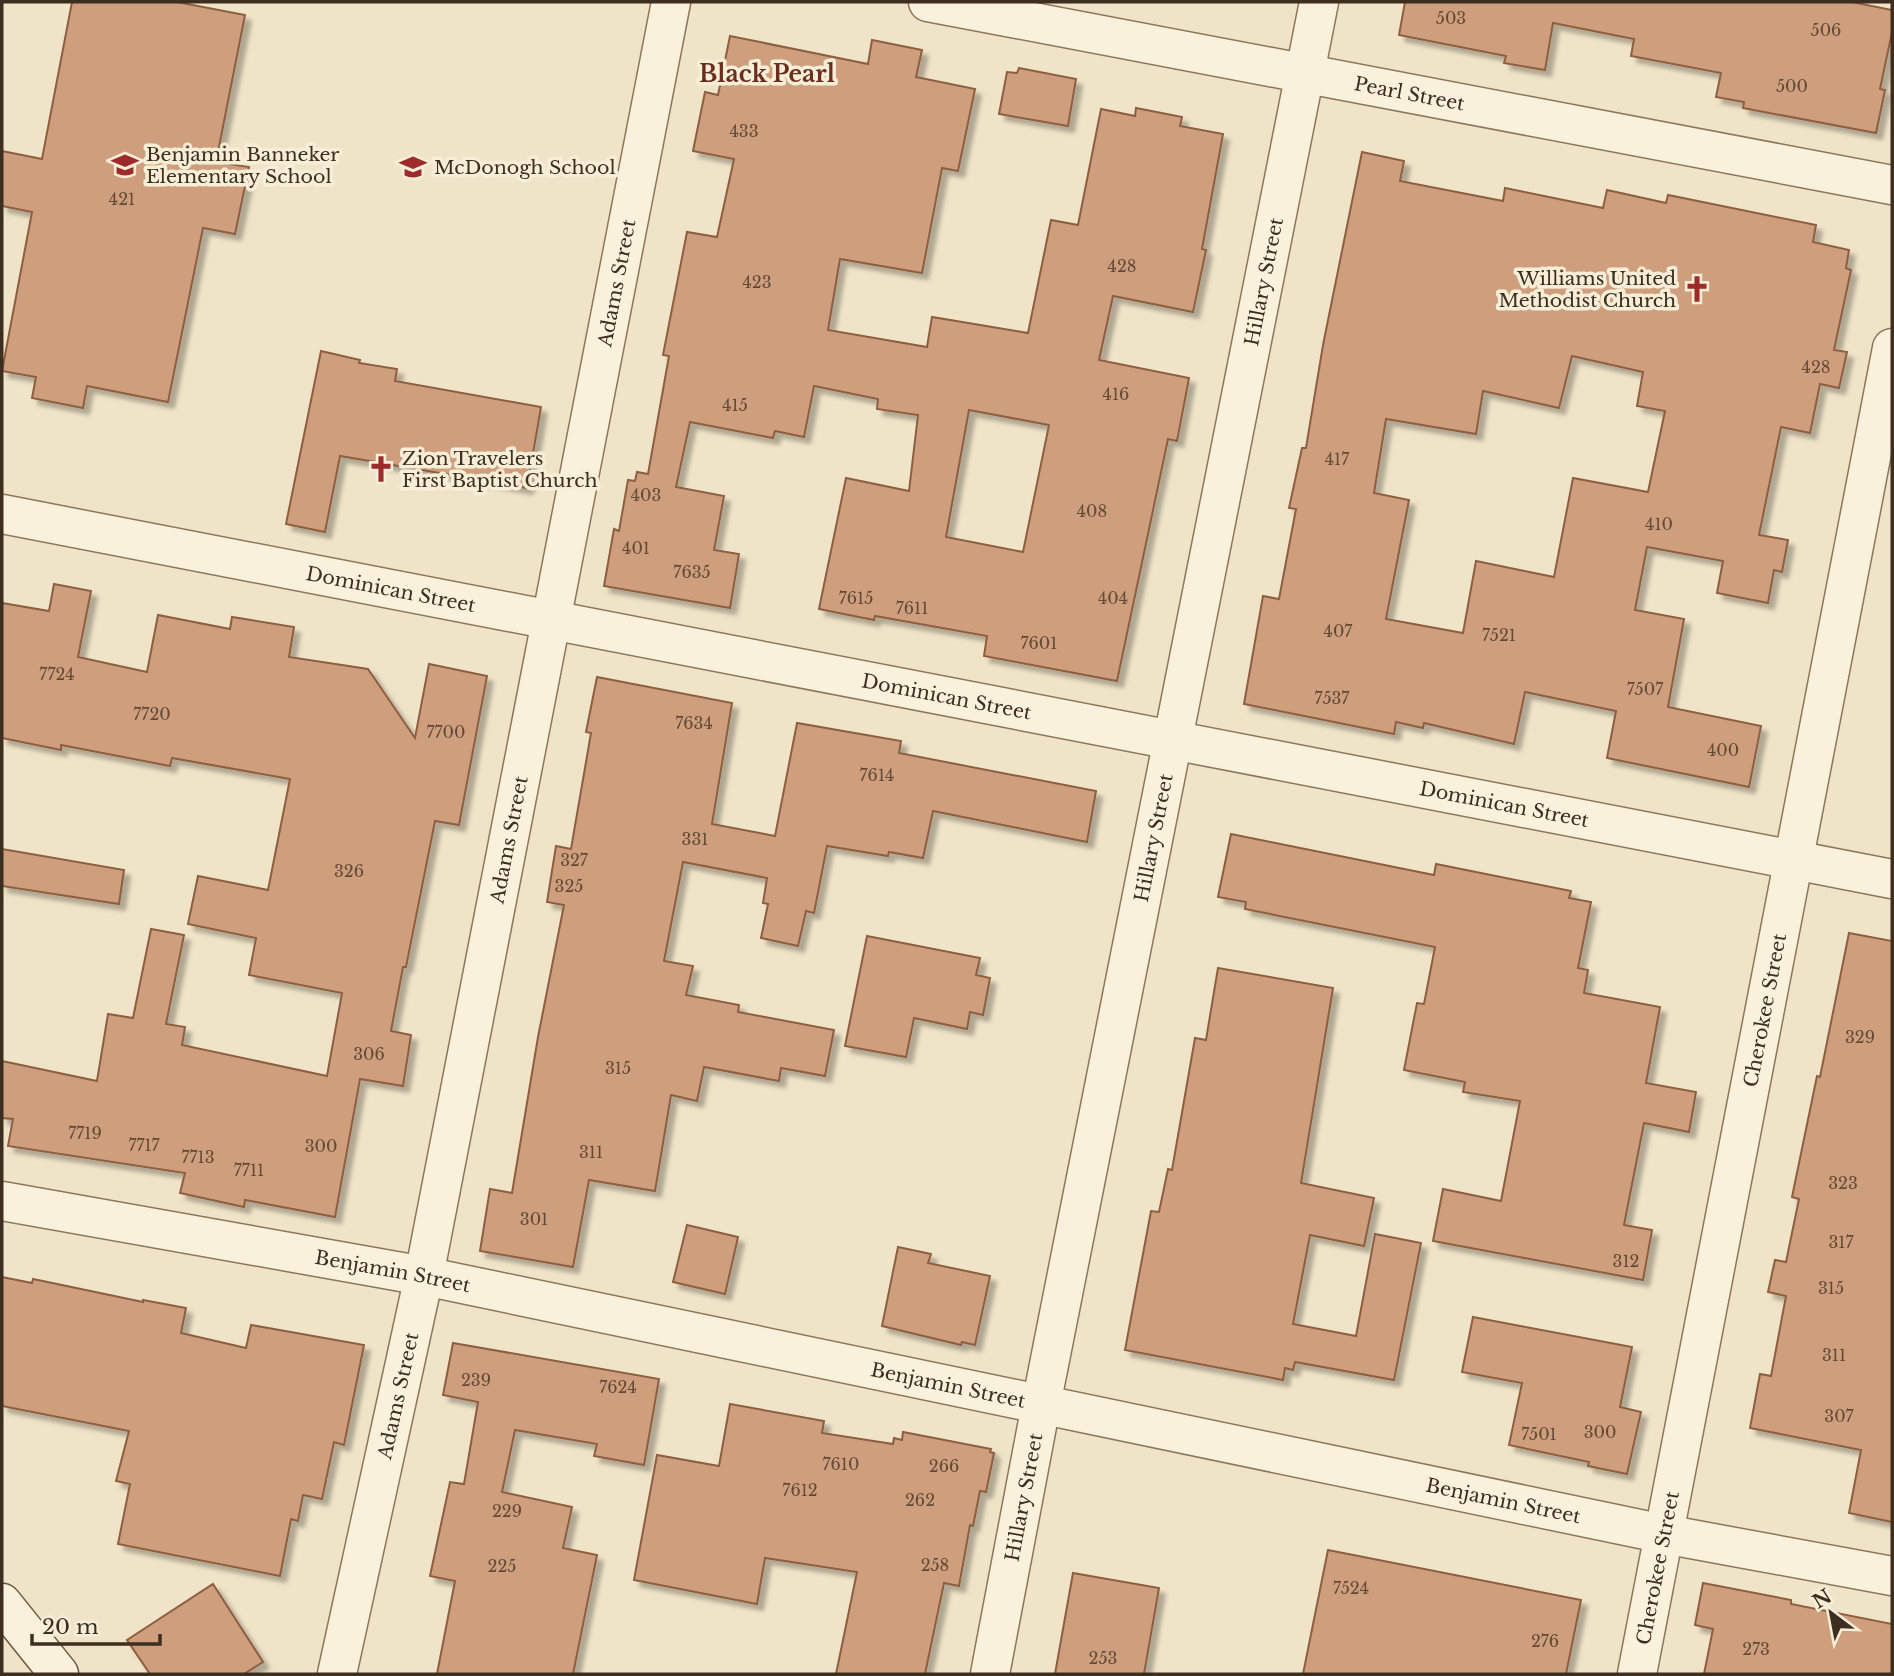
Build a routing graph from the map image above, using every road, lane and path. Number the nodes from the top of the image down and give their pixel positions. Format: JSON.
{"nodes":[{"id":1,"x":671,"y":2,"type":"edge"},
{"id":2,"x":928,"y":2,"type":"edge"},
{"id":3,"x":1320,"y":2,"type":"edge"},
{"id":4,"x":1306,"y":74,"type":"junction"},
{"id":5,"x":1892,"y":186,"type":"edge"},
{"id":6,"x":1892,"y":348,"type":"edge"},
{"id":7,"x":2,"y":514,"type":"edge"},
{"id":8,"x":552,"y":620,"type":"junction"},
{"id":9,"x":1174,"y":740,"type":"junction"},
{"id":10,"x":1794,"y":860,"type":"junction"},
{"id":11,"x":1892,"y":879,"type":"edge"},
{"id":12,"x":2,"y":1201,"type":"edge"},
{"id":13,"x":424,"y":1276,"type":"junction"},
{"id":14,"x":1041,"y":1405,"type":"junction"},
{"id":15,"x":1664,"y":1534,"type":"junction"},
{"id":16,"x":1892,"y":1576,"type":"edge"},
{"id":17,"x":2,"y":1603,"type":"edge"},
{"id":18,"x":59,"y":1674,"type":"edge"},
{"id":19,"x":337,"y":1674,"type":"edge"},
{"id":20,"x":990,"y":1674,"type":"edge"},
{"id":21,"x":1637,"y":1674,"type":"edge"}],
"edges":[{"from":1,"to":8,"type":"street","name":"Adams Street"},
{"from":2,"to":4,"type":"street","name":"Pearl Street"},
{"from":3,"to":4,"type":"street","name":"Hillary Street"},
{"from":4,"to":5,"type":"street","name":"Pearl Street"},
{"from":4,"to":9,"type":"street","name":"Hillary Street"},
{"from":6,"to":10,"type":"street","name":"Cherokee Street"},
{"from":7,"to":8,"type":"street","name":"Dominican Street"},
{"from":8,"to":9,"type":"street","name":"Dominican Street"},
{"from":8,"to":13,"type":"street","name":"Adams Street"},
{"from":9,"to":10,"type":"street","name":"Dominican Street"},
{"from":9,"to":14,"type":"street","name":"Hillary Street"},
{"from":10,"to":11,"type":"street","name":"Dominican Street"},
{"from":10,"to":15,"type":"street","name":"Cherokee Street"},
{"from":12,"to":13,"type":"street","name":"Benjamin Street"},
{"from":13,"to":14,"type":"street","name":"Benjamin Street"},
{"from":13,"to":19,"type":"street","name":"Adams Street"},
{"from":14,"to":15,"type":"street","name":"Benjamin Street"},
{"from":14,"to":20,"type":"street","name":"Hillary Street"},
{"from":15,"to":16,"type":"street","name":"Benjamin Street"},
{"from":15,"to":21,"type":"street","name":"Cherokee Street"},
{"from":17,"to":18,"type":"street"}]}
